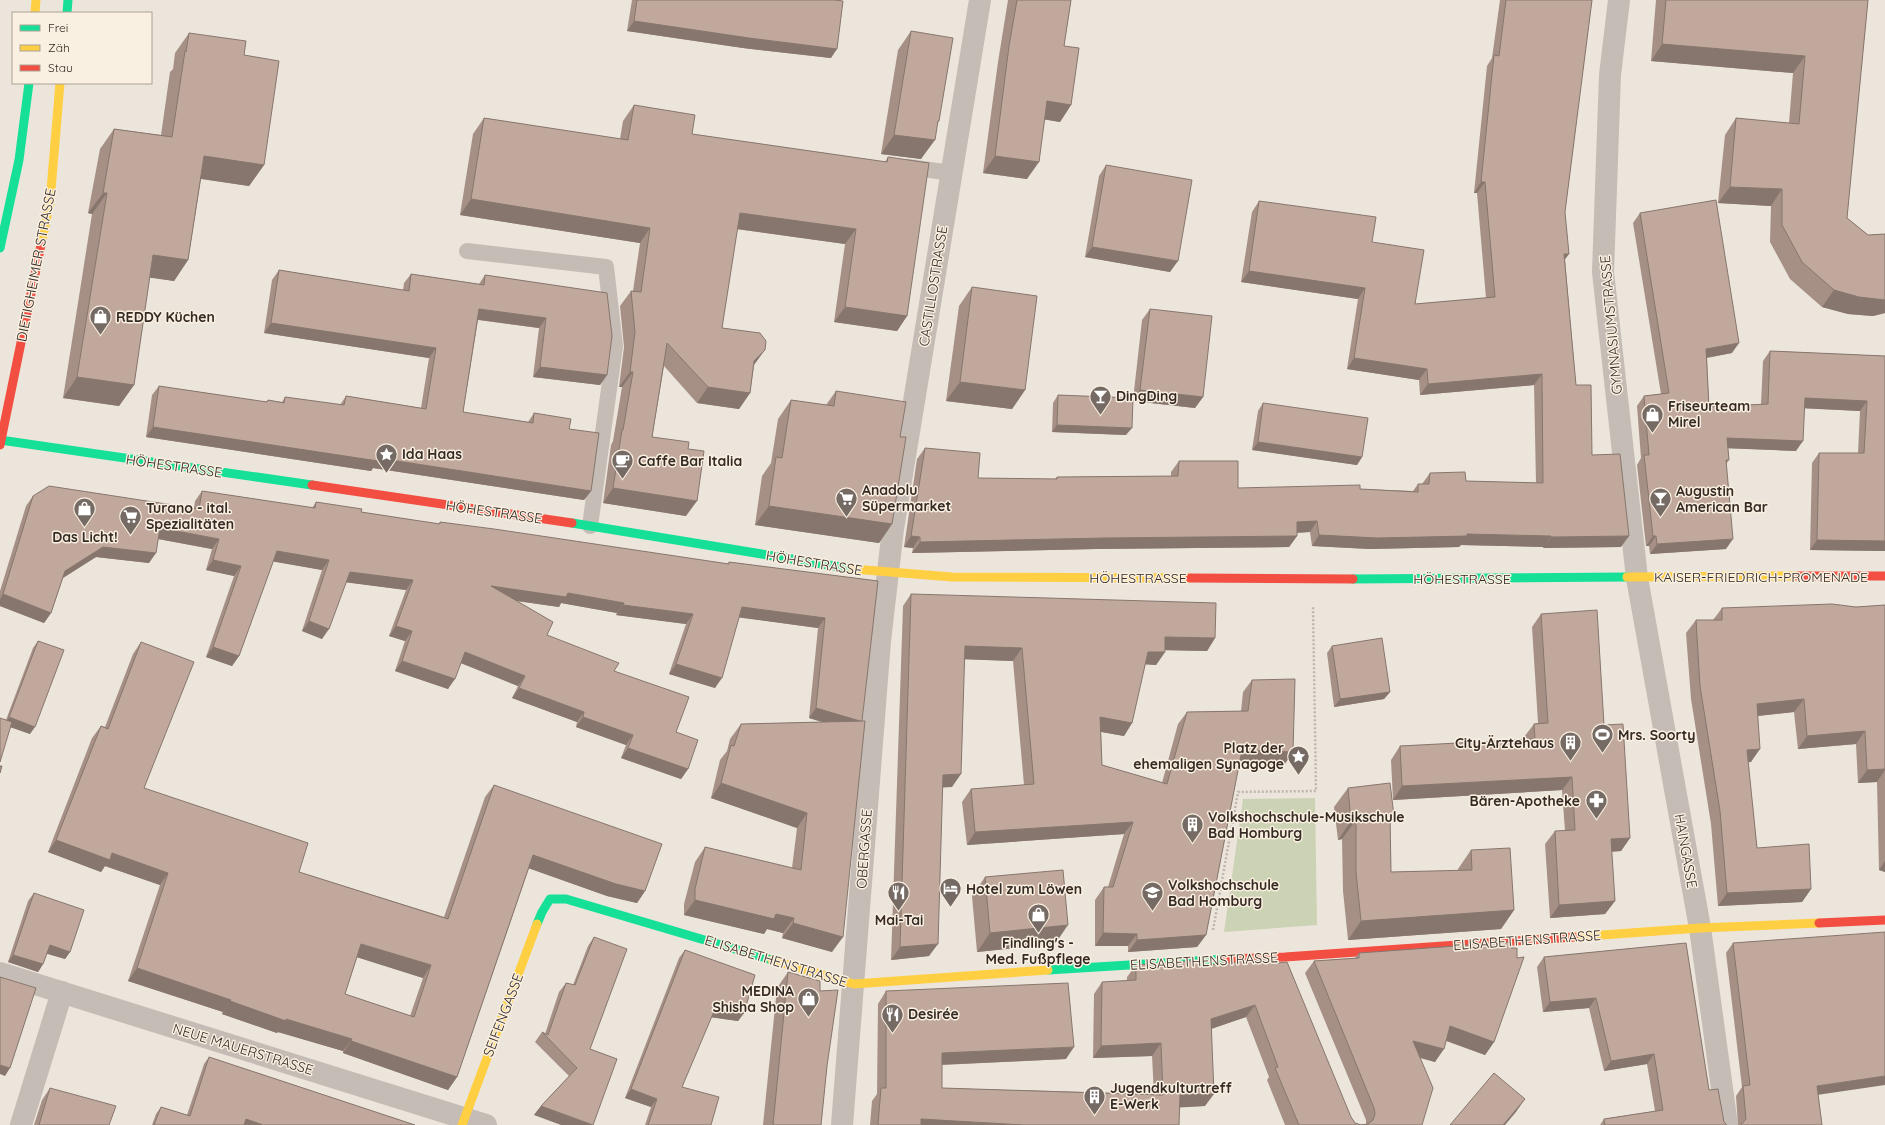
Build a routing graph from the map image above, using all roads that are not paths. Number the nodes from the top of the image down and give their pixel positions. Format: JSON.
{"nodes":[{"id":1,"x":36,"y":0,"type":"edge"},
{"id":2,"x":68,"y":0,"type":"edge"},
{"id":3,"x":980,"y":0,"type":"edge"},
{"id":4,"x":1619,"y":0,"type":"edge"},
{"id":5,"x":35,"y":12,"type":"edge"},
{"id":6,"x":67,"y":12,"type":"edge"},
{"id":7,"x":29,"y":84,"type":"edge"},
{"id":8,"x":60,"y":84,"type":"edge"},
{"id":9,"x":890,"y":165,"type":"edge"},
{"id":10,"x":952,"y":173,"type":"junction"},
{"id":11,"x":0,"y":248,"type":"edge"},
{"id":12,"x":467,"y":251,"type":"dead end"},
{"id":13,"x":0,"y":442,"type":"edge"},
{"id":14,"x":590,"y":526,"type":"junction"},
{"id":15,"x":888,"y":573,"type":"junction"},
{"id":16,"x":1885,"y":576,"type":"edge"},
{"id":17,"x":1637,"y":578,"type":"junction"},
{"id":18,"x":542,"y":912,"type":"joint"},
{"id":19,"x":1885,"y":920,"type":"edge"},
{"id":20,"x":1700,"y":928,"type":"junction"},
{"id":21,"x":1285,"y":957,"type":"junction"},
{"id":22,"x":0,"y":973,"type":"edge"},
{"id":23,"x":1294,"y":979,"type":"edge"},
{"id":24,"x":854,"y":984,"type":"junction"},
{"id":25,"x":62,"y":992,"type":"junction"},
{"id":26,"x":463,"y":1121,"type":"edge"},
{"id":27,"x":21,"y":1125,"type":"edge"},
{"id":28,"x":486,"y":1125,"type":"edge"},
{"id":29,"x":842,"y":1125,"type":"edge"},
{"id":30,"x":1727,"y":1125,"type":"edge"}],
"edges":[{"from":1,"to":5,"type":"street"},
{"from":2,"to":6,"type":"street"},
{"from":3,"to":10,"type":"street","name":"CASTILLOSTRASSE"},
{"from":4,"to":17,"type":"street","name":"GYMNASIUMSTRASSE"},
{"from":7,"to":11,"type":"street"},
{"from":8,"to":13,"type":"street","name":"DIETIGHEIMER STRASSE"},
{"from":9,"to":10,"type":"lane"},
{"from":10,"to":15,"type":"street","name":"CASTILLOSTRASSE"},
{"from":12,"to":14,"type":"lane"},
{"from":13,"to":14,"type":"street","name":"HÖHESTRASSE"},
{"from":14,"to":15,"type":"street","name":"HÖHESTRASSE"},
{"from":15,"to":17,"type":"street","name":"HÖHESTRASSE"},
{"from":15,"to":24,"type":"street","name":"OBERGASSE"},
{"from":16,"to":17,"type":"street","name":"KAISER-FRIEDRICH-PROMENADE"},
{"from":17,"to":20,"type":"street","name":"HAINGASSE"},
{"from":18,"to":24,"type":"street","name":"ELISABETHENSTRASSE"},
{"from":18,"to":26,"type":"street","name":"SEIFENGASSE"},
{"from":19,"to":20,"type":"street","name":"ELISABETHENSTRASSE"},
{"from":20,"to":21,"type":"street","name":"ELISABETHENSTRASSE"},
{"from":20,"to":30,"type":"street","name":"HAINGASSE"},
{"from":21,"to":23,"type":"street"},
{"from":21,"to":24,"type":"street","name":"ELISABETHENSTRASSE"},
{"from":22,"to":25,"type":"street","name":"NEUE MAUERSTRASSE"},
{"from":24,"to":29,"type":"street","name":"OBERGASSE"},
{"from":25,"to":26,"type":"street","name":"NEUE MAUERSTRASSE"},
{"from":25,"to":27,"type":"street"},
{"from":26,"to":28,"type":"street","name":"NEUE MAUERSTRASSE"}]}
